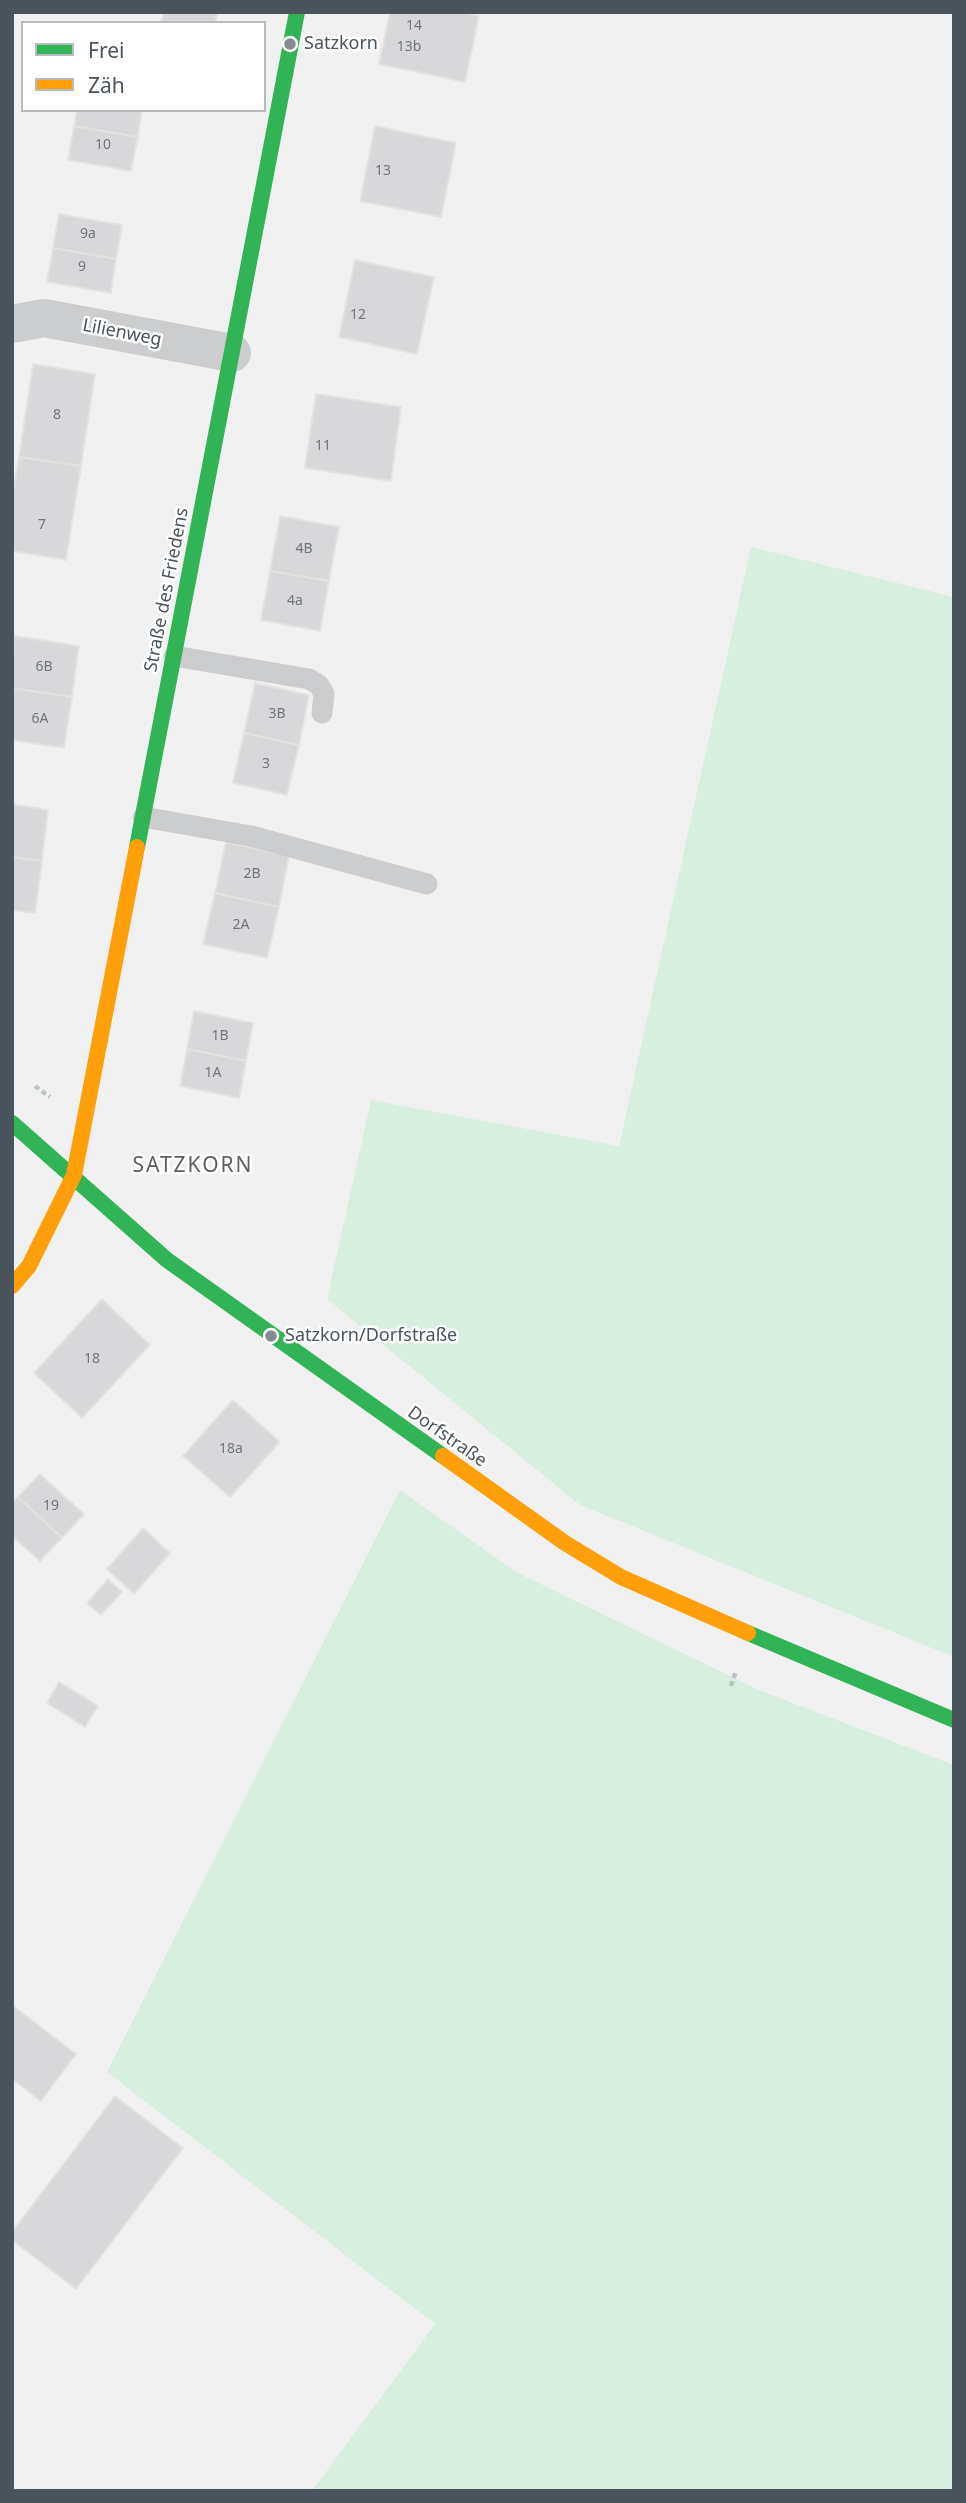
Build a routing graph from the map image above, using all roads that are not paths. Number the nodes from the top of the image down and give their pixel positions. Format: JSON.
{"nodes":[{"id":1,"x":297,"y":12,"type":"edge"},
{"id":2,"x":12,"y":324,"type":"edge"},
{"id":3,"x":232,"y":353,"type":"junction"},
{"id":4,"x":174,"y":656,"type":"junction"},
{"id":5,"x":322,"y":713,"type":"dead end"},
{"id":6,"x":143,"y":817,"type":"junction"},
{"id":7,"x":427,"y":884,"type":"dead end"},
{"id":8,"x":12,"y":1123,"type":"edge"},
{"id":9,"x":74,"y":1175,"type":"junction"},
{"id":10,"x":12,"y":1286,"type":"edge"},
{"id":11,"x":954,"y":1720,"type":"edge"}],
"edges":[{"from":1,"to":3,"type":"street","name":"Straße des Friedens"},
{"from":2,"to":3,"type":"street","name":"Lilienweg"},
{"from":3,"to":4,"type":"street","name":"Straße des Friedens"},
{"from":4,"to":5,"type":"lane"},
{"from":4,"to":6,"type":"street","name":"Straße des Friedens"},
{"from":6,"to":7,"type":"lane"},
{"from":6,"to":9,"type":"street","name":"Straße des Friedens"},
{"from":8,"to":9,"type":"street","name":"Dorfstraße"},
{"from":9,"to":10,"type":"street"},
{"from":9,"to":11,"type":"street","name":"Dorfstraße"}]}
